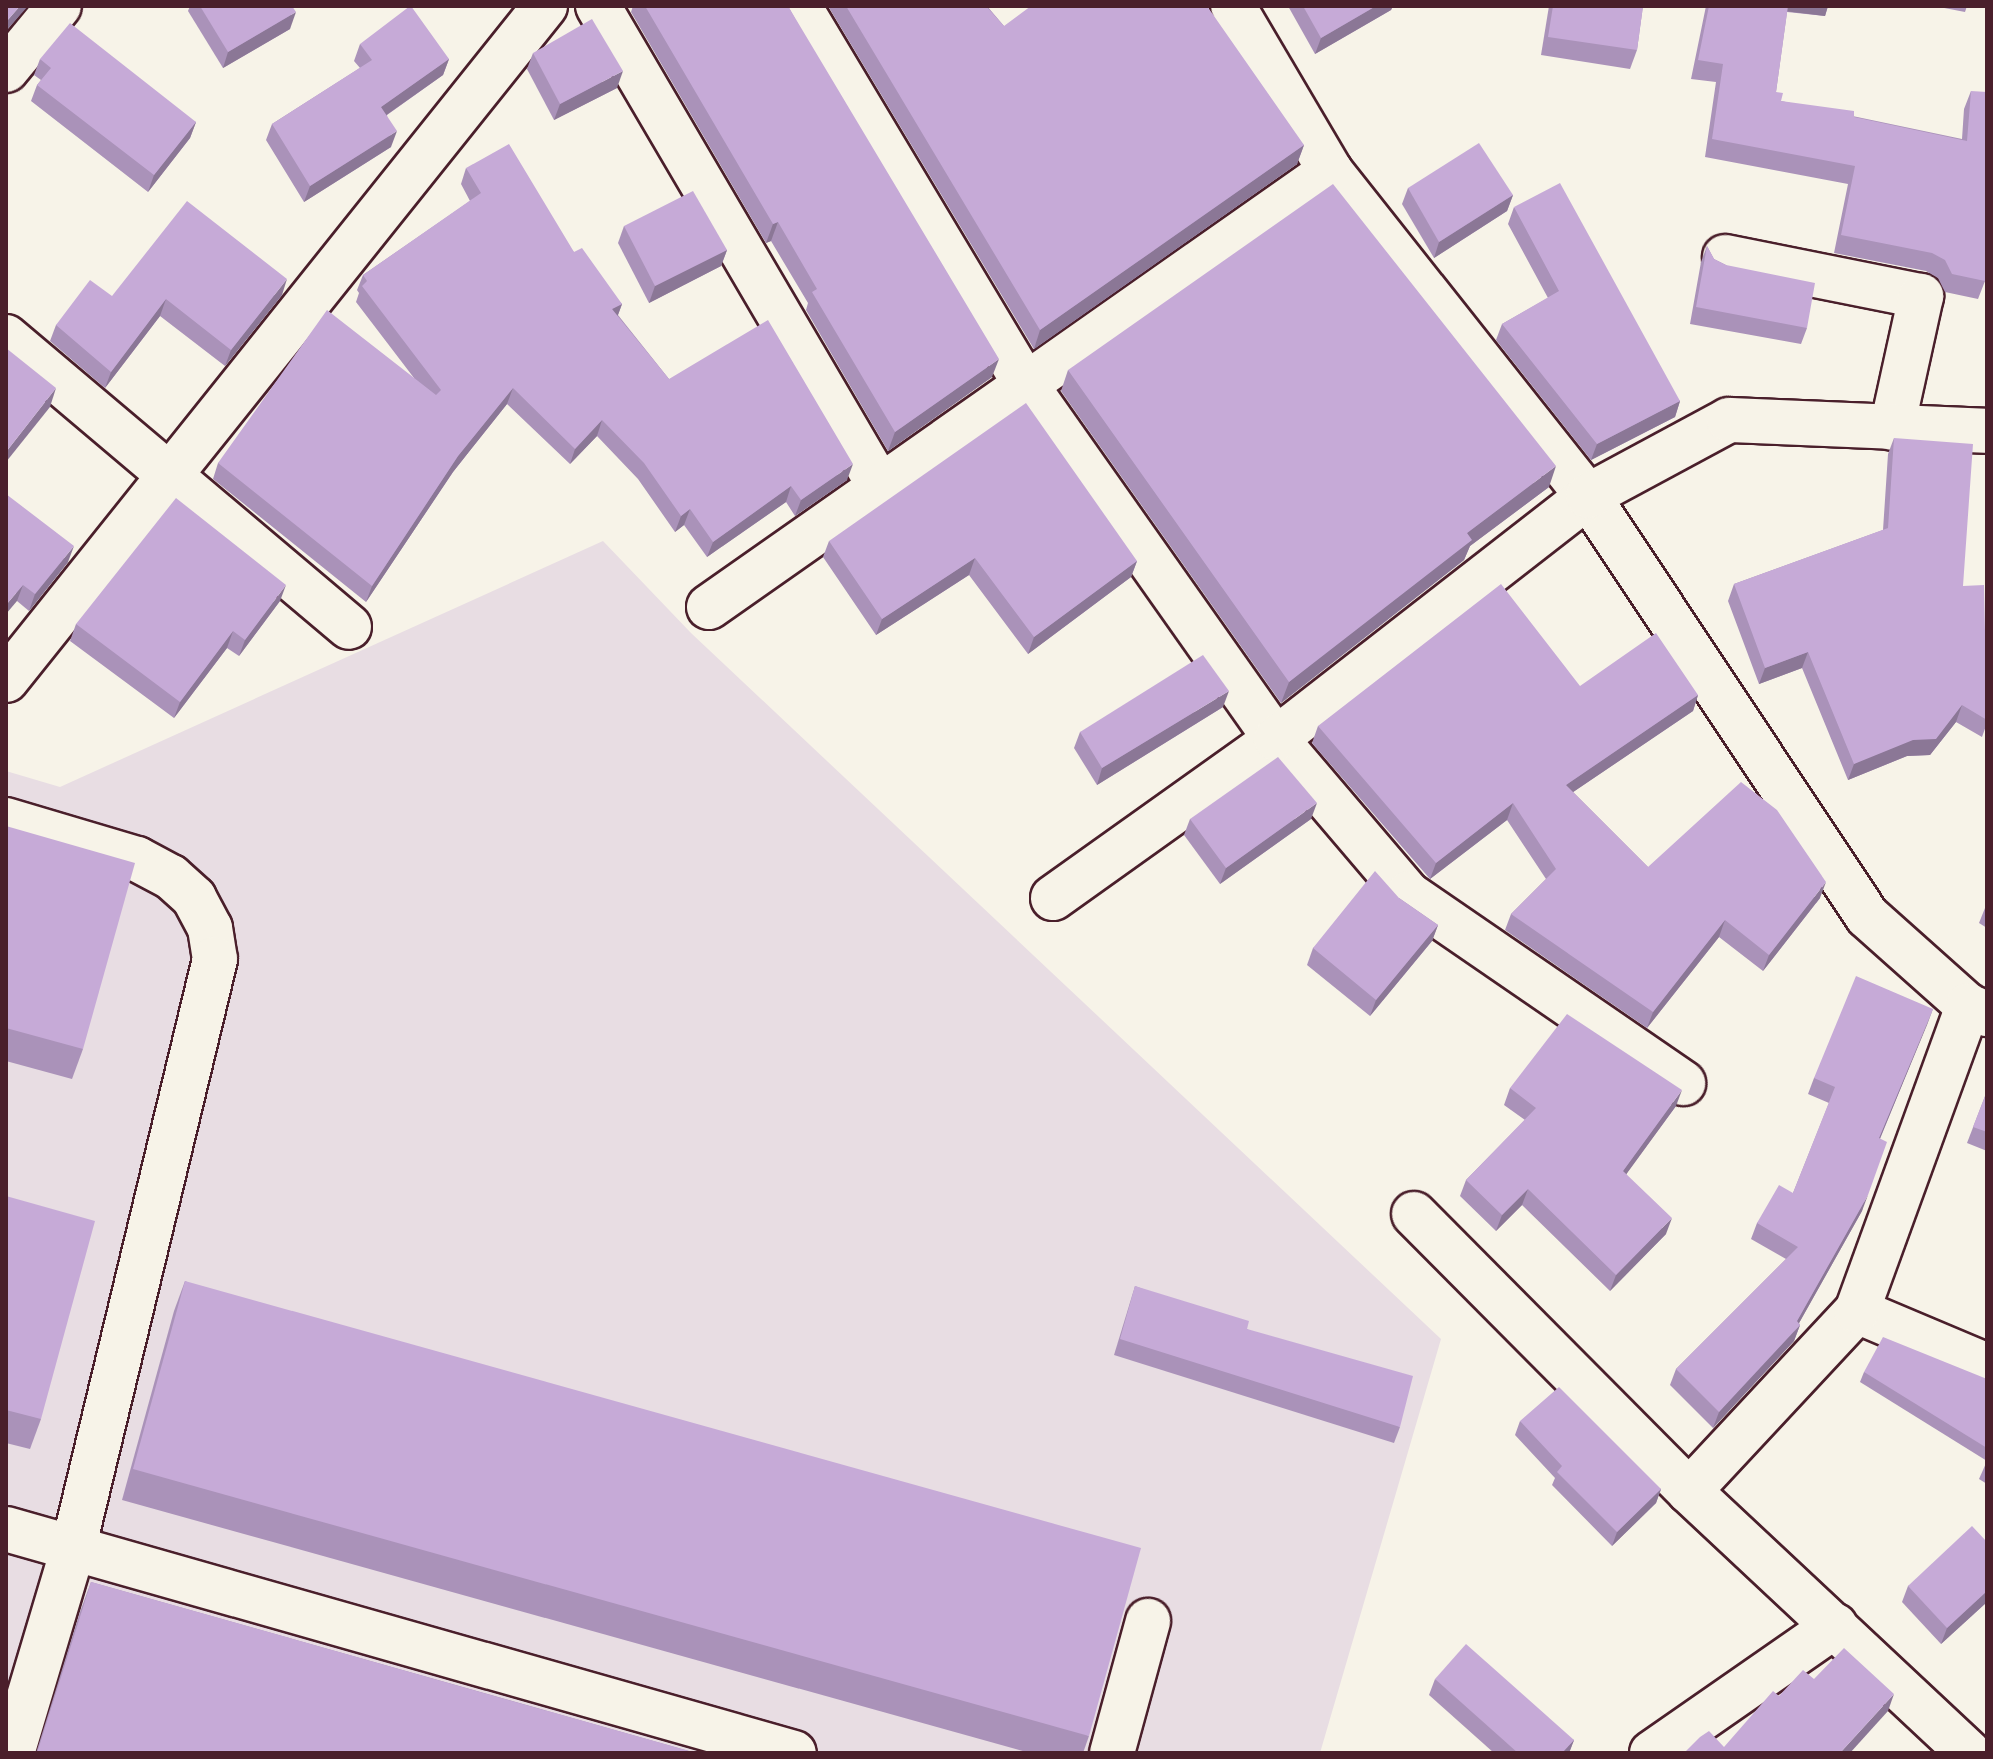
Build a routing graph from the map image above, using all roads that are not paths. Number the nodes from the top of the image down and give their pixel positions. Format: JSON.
{"nodes":[{"id":1,"x":59,"y":6,"type":"edge"},
{"id":2,"x":545,"y":6,"type":"edge"},
{"id":3,"x":598,"y":6,"type":"edge"},
{"id":4,"x":799,"y":6,"type":"edge"},
{"id":5,"x":1233,"y":6,"type":"edge"},
{"id":6,"x":6,"y":70,"type":"edge"},
{"id":7,"x":1330,"y":171,"type":"junction"},
{"id":8,"x":1725,"y":257,"type":"dead end"},
{"id":9,"x":6,"y":337,"type":"edge"},
{"id":10,"x":1028,"y":388,"type":"junction"},
{"id":11,"x":1892,"y":428,"type":"junction"},
{"id":12,"x":1987,"y":431,"type":"edge"},
{"id":13,"x":170,"y":475,"type":"junction"},
{"id":14,"x":882,"y":490,"type":"junction"},
{"id":15,"x":1588,"y":496,"type":"junction"},
{"id":16,"x":709,"y":607,"type":"dead end"},
{"id":17,"x":349,"y":627,"type":"dead end"},
{"id":18,"x":6,"y":680,"type":"edge"},
{"id":19,"x":1276,"y":739,"type":"junction"},
{"id":20,"x":6,"y":820,"type":"edge"},
{"id":21,"x":1053,"y":898,"type":"dead end"},
{"id":22,"x":1978,"y":1010,"type":"edge"},
{"id":23,"x":1683,"y":1083,"type":"dead end"},
{"id":24,"x":1414,"y":1214,"type":"dead end"},
{"id":25,"x":1857,"y":1311,"type":"junction"},
{"id":26,"x":1987,"y":1366,"type":"edge"},
{"id":27,"x":1689,"y":1491,"type":"junction"},
{"id":28,"x":6,"y":1529,"type":"edge"},
{"id":29,"x":73,"y":1549,"type":"junction"},
{"id":30,"x":1148,"y":1621,"type":"dead end"},
{"id":31,"x":1835,"y":1626,"type":"junction"},
{"id":32,"x":12,"y":1753,"type":"edge"},
{"id":33,"x":794,"y":1753,"type":"edge"},
{"id":34,"x":1112,"y":1753,"type":"edge"},
{"id":35,"x":1652,"y":1753,"type":"edge"},
{"id":36,"x":1969,"y":1753,"type":"edge"}],
"edges":[{"from":1,"to":6,"type":"street"},
{"from":2,"to":13,"type":"street"},
{"from":3,"to":14,"type":"street"},
{"from":4,"to":10,"type":"street"},
{"from":5,"to":7,"type":"street"},
{"from":7,"to":10,"type":"street"},
{"from":7,"to":15,"type":"street"},
{"from":8,"to":11,"type":"street"},
{"from":9,"to":13,"type":"street"},
{"from":10,"to":14,"type":"street"},
{"from":10,"to":19,"type":"street"},
{"from":11,"to":12,"type":"street"},
{"from":11,"to":15,"type":"street"},
{"from":13,"to":17,"type":"street"},
{"from":13,"to":18,"type":"street"},
{"from":14,"to":16,"type":"street"},
{"from":15,"to":19,"type":"street"},
{"from":15,"to":22,"type":"street"},
{"from":19,"to":21,"type":"street"},
{"from":19,"to":23,"type":"street"},
{"from":20,"to":29,"type":"street"},
{"from":22,"to":25,"type":"street"},
{"from":24,"to":27,"type":"street"},
{"from":25,"to":26,"type":"street"},
{"from":25,"to":27,"type":"street"},
{"from":27,"to":31,"type":"street"},
{"from":28,"to":29,"type":"street"},
{"from":29,"to":32,"type":"street"},
{"from":29,"to":33,"type":"street"},
{"from":30,"to":34,"type":"street"},
{"from":31,"to":35,"type":"street"},
{"from":31,"to":36,"type":"street"}]}
